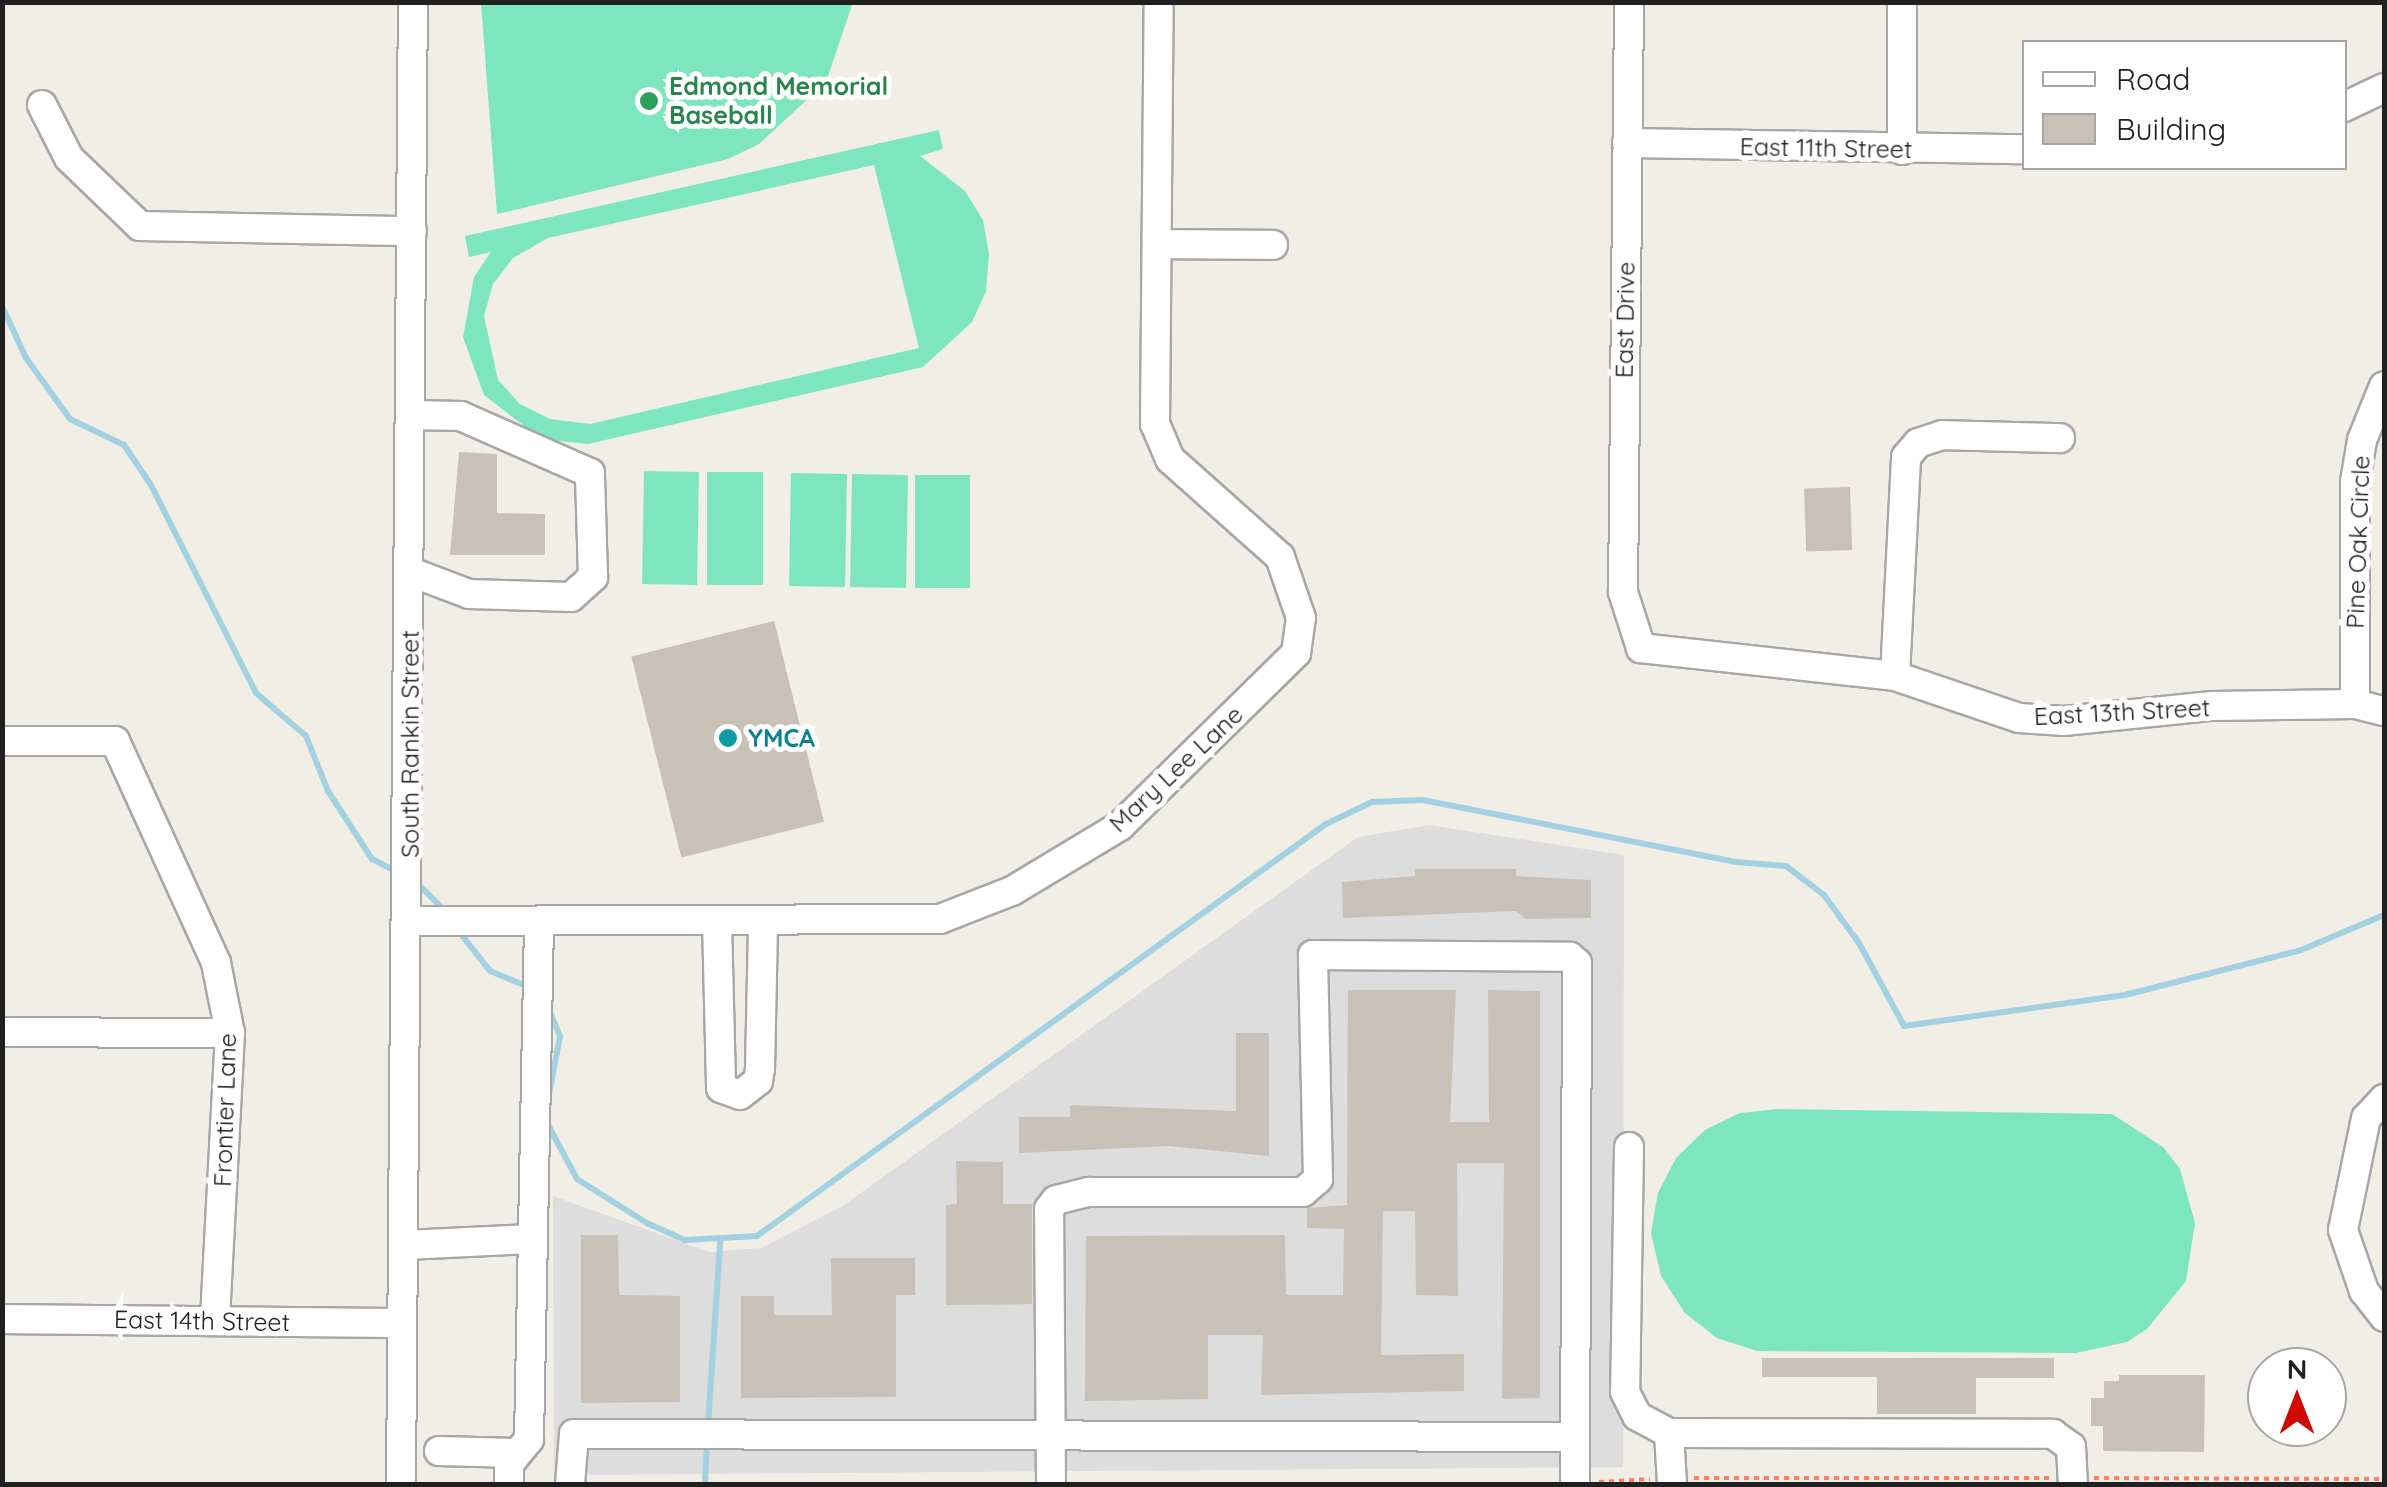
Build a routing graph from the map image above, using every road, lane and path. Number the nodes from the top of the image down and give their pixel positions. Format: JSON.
{"nodes":[{"id":1,"x":413,"y":2,"type":"edge"},
{"id":2,"x":1159,"y":2,"type":"edge"},
{"id":3,"x":1629,"y":2,"type":"edge"},
{"id":4,"x":1902,"y":2,"type":"edge"},
{"id":5,"x":2384,"y":88,"type":"edge"},
{"id":6,"x":42,"y":105,"type":"dead end"},
{"id":7,"x":2347,"y":105,"type":"edge"},
{"id":8,"x":1627,"y":144,"type":"junction"},
{"id":9,"x":2022,"y":149,"type":"edge"},
{"id":10,"x":1902,"y":150,"type":"junction"},
{"id":11,"x":412,"y":231,"type":"junction"},
{"id":12,"x":1160,"y":244,"type":"junction"},
{"id":13,"x":1273,"y":244,"type":"dead end"},
{"id":14,"x":2384,"y":386,"type":"edge"},
{"id":15,"x":412,"y":415,"type":"junction"},
{"id":16,"x":2060,"y":438,"type":"dead end"},
{"id":17,"x":410,"y":572,"type":"junction"},
{"id":18,"x":1634,"y":636,"type":"joint"},
{"id":19,"x":1895,"y":676,"type":"junction"},
{"id":20,"x":2355,"y":704,"type":"junction"},
{"id":21,"x":2384,"y":711,"type":"edge"},
{"id":22,"x":2,"y":732,"type":"edge"},
{"id":23,"x":3,"y":741,"type":"edge"},
{"id":24,"x":717,"y":921,"type":"junction"},
{"id":25,"x":409,"y":922,"type":"junction"},
{"id":26,"x":539,"y":922,"type":"junction"},
{"id":27,"x":763,"y":922,"type":"junction"},
{"id":28,"x":2,"y":1032,"type":"edge"},
{"id":29,"x":230,"y":1033,"type":"junction"},
{"id":30,"x":2384,"y":1099,"type":"edge"},
{"id":31,"x":1629,"y":1147,"type":"dead end"},
{"id":32,"x":533,"y":1239,"type":"junction"},
{"id":33,"x":404,"y":1245,"type":"junction"},
{"id":34,"x":2384,"y":1318,"type":"edge"},
{"id":35,"x":2,"y":1319,"type":"edge"},
{"id":36,"x":215,"y":1321,"type":"junction"},
{"id":37,"x":402,"y":1323,"type":"junction"},
{"id":38,"x":1669,"y":1433,"type":"junction"},
{"id":39,"x":1574,"y":1437,"type":"junction"},
{"id":40,"x":1053,"y":1438,"type":"junction"},
{"id":41,"x":439,"y":1452,"type":"dead end"},
{"id":42,"x":516,"y":1453,"type":"junction"},
{"id":43,"x":2384,"y":1479,"type":"edge"},
{"id":44,"x":1672,"y":1481,"type":"edge"},
{"id":45,"x":2073,"y":1481,"type":"edge"},
{"id":46,"x":401,"y":1484,"type":"edge"},
{"id":47,"x":509,"y":1484,"type":"edge"},
{"id":48,"x":570,"y":1484,"type":"edge"},
{"id":49,"x":1052,"y":1484,"type":"edge"},
{"id":50,"x":1575,"y":1484,"type":"edge"}],
"edges":[{"from":1,"to":11,"type":"street","name":"South Rankin Street"},
{"from":2,"to":12,"type":"street","name":"Mary Lee Lane"},
{"from":3,"to":8,"type":"street","name":"East Drive"},
{"from":4,"to":10,"type":"street"},
{"from":5,"to":7,"type":"street"},
{"from":6,"to":11,"type":"street"},
{"from":8,"to":10,"type":"street","name":"East 11th Street"},
{"from":8,"to":18,"type":"street","name":"East Drive"},
{"from":9,"to":10,"type":"street","name":"East 11th Street"},
{"from":11,"to":15,"type":"street","name":"South Rankin Street"},
{"from":12,"to":13,"type":"street"},
{"from":12,"to":27,"type":"street","name":"Mary Lee Lane"},
{"from":14,"to":20,"type":"street","name":"Pine Oak Circle"},
{"from":15,"to":17,"type":"street","name":"South Rankin Street"},
{"from":15,"to":17,"type":"street"},
{"from":16,"to":19,"type":"street"},
{"from":17,"to":25,"type":"street","name":"South Rankin Street"},
{"from":18,"to":19,"type":"street","name":"East 13th Street"},
{"from":19,"to":20,"type":"street","name":"East 13th Street"},
{"from":20,"to":21,"type":"street","name":"East 13th Street"},
{"from":22,"to":23,"type":"street"},
{"from":23,"to":29,"type":"street","name":"Frontier Lane"},
{"from":24,"to":26,"type":"street","name":"Mary Lee Lane"},
{"from":24,"to":27,"type":"street","name":"Mary Lee Lane"},
{"from":24,"to":27,"type":"street"},
{"from":25,"to":26,"type":"street","name":"Mary Lee Lane"},
{"from":25,"to":33,"type":"street","name":"South Rankin Street"},
{"from":26,"to":32,"type":"street"},
{"from":28,"to":29,"type":"street"},
{"from":29,"to":36,"type":"street","name":"Frontier Lane"},
{"from":30,"to":34,"type":"street"},
{"from":31,"to":38,"type":"street"},
{"from":32,"to":33,"type":"street"},
{"from":32,"to":42,"type":"street"},
{"from":33,"to":37,"type":"street","name":"South Rankin Street"},
{"from":35,"to":36,"type":"street","name":"East 14th Street"},
{"from":36,"to":37,"type":"street","name":"East 14th Street"},
{"from":37,"to":46,"type":"street","name":"South Rankin Street"},
{"from":38,"to":44,"type":"street"},
{"from":38,"to":45,"type":"street"},
{"from":39,"to":40,"type":"street"},
{"from":39,"to":40,"type":"street"},
{"from":39,"to":50,"type":"street"},
{"from":40,"to":48,"type":"street"},
{"from":40,"to":49,"type":"street"},
{"from":41,"to":42,"type":"street"},
{"from":42,"to":47,"type":"street"},
{"from":43,"to":45,"type":"path"},
{"from":44,"to":45,"type":"path"},
{"from":44,"to":50,"type":"path"}]}
